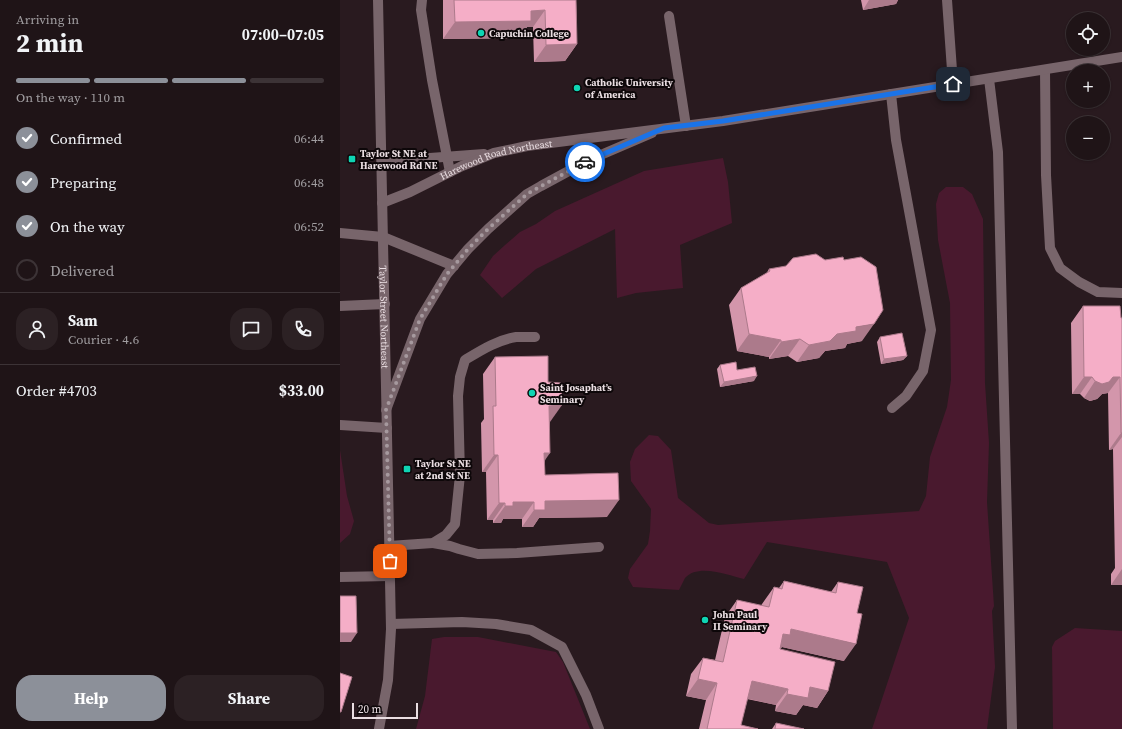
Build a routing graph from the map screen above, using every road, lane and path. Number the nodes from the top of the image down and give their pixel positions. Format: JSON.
{"nodes":[{"id":1,"x":378,"y":0,"type":"edge"},
{"id":2,"x":422,"y":0,"type":"edge"},
{"id":3,"x":948,"y":0,"type":"edge"},
{"id":4,"x":669,"y":16,"type":"dead end"},
{"id":5,"x":1122,"y":57,"type":"edge"},
{"id":6,"x":1046,"y":70,"type":"junction"},
{"id":7,"x":989,"y":79,"type":"junction"},
{"id":8,"x":953,"y":84,"type":"junction"},
{"id":9,"x":891,"y":94,"type":"junction"},
{"id":10,"x":686,"y":126,"type":"junction"},
{"id":11,"x":664,"y":128,"type":"junction"},
{"id":12,"x":494,"y":154,"type":"junction"},
{"id":13,"x":381,"y":157,"type":"junction"},
{"id":14,"x":448,"y":157,"type":"junction"},
{"id":15,"x":450,"y":172,"type":"junction"},
{"id":16,"x":382,"y":203,"type":"junction"},
{"id":17,"x":340,"y":233,"type":"edge"},
{"id":18,"x":383,"y":237,"type":"junction"},
{"id":19,"x":454,"y":266,"type":"junction"},
{"id":20,"x":1122,"y":293,"type":"edge"},
{"id":21,"x":385,"y":304,"type":"junction"},
{"id":22,"x":340,"y":306,"type":"edge"},
{"id":23,"x":535,"y":337,"type":"dead end"},
{"id":24,"x":892,"y":408,"type":"dead end"},
{"id":25,"x":386,"y":410,"type":"junction"},
{"id":26,"x":340,"y":425,"type":"edge"},
{"id":27,"x":387,"y":428,"type":"junction"},
{"id":28,"x":433,"y":543,"type":"junction"},
{"id":29,"x":389,"y":546,"type":"junction"},
{"id":30,"x":599,"y":547,"type":"dead end"},
{"id":31,"x":390,"y":576,"type":"junction"},
{"id":32,"x":340,"y":577,"type":"edge"},
{"id":33,"x":391,"y":624,"type":"junction"},
{"id":34,"x":379,"y":729,"type":"edge"},
{"id":35,"x":599,"y":729,"type":"edge"},
{"id":36,"x":1012,"y":729,"type":"edge"}],
"edges":[{"from":1,"to":13,"type":"street","name":"Taylor Street Northeast"},
{"from":2,"to":14,"type":"street"},
{"from":3,"to":8,"type":"street"},
{"from":4,"to":10,"type":"street"},
{"from":5,"to":6,"type":"street","name":"Harewood Road Northeast"},
{"from":6,"to":7,"type":"street","name":"Harewood Road Northeast"},
{"from":6,"to":20,"type":"street"},
{"from":7,"to":8,"type":"street","name":"Harewood Road Northeast"},
{"from":7,"to":36,"type":"street"},
{"from":8,"to":9,"type":"street","name":"Harewood Road Northeast"},
{"from":9,"to":10,"type":"street","name":"Harewood Road Northeast"},
{"from":9,"to":24,"type":"street"},
{"from":10,"to":11,"type":"street","name":"Harewood Road Northeast"},
{"from":11,"to":12,"type":"street","name":"Harewood Road Northeast"},
{"from":11,"to":19,"type":"street","name":"Harewood Road Northeast"},
{"from":12,"to":14,"type":"street"},
{"from":12,"to":15,"type":"street","name":"Harewood Road Northeast"},
{"from":13,"to":14,"type":"street"},
{"from":13,"to":16,"type":"street","name":"Taylor Street Northeast"},
{"from":14,"to":15,"type":"street"},
{"from":15,"to":16,"type":"street","name":"Harewood Road Northeast"},
{"from":16,"to":18,"type":"street","name":"Taylor Street Northeast"},
{"from":17,"to":18,"type":"street"},
{"from":18,"to":19,"type":"street"},
{"from":18,"to":21,"type":"street","name":"Taylor Street Northeast"},
{"from":19,"to":25,"type":"street","name":"Harewood Road Northeast"},
{"from":21,"to":22,"type":"street"},
{"from":21,"to":25,"type":"street","name":"Taylor Street Northeast"},
{"from":23,"to":28,"type":"street"},
{"from":25,"to":27,"type":"street","name":"Taylor Street Northeast"},
{"from":26,"to":27,"type":"street"},
{"from":27,"to":29,"type":"street","name":"Taylor Street Northeast"},
{"from":28,"to":29,"type":"street"},
{"from":28,"to":30,"type":"street"},
{"from":29,"to":31,"type":"street","name":"Taylor Street Northeast"},
{"from":31,"to":32,"type":"street"},
{"from":31,"to":33,"type":"street","name":"Taylor Street Northeast"},
{"from":33,"to":34,"type":"street","name":"Taylor Street Northeast"},
{"from":33,"to":35,"type":"street"}]}
